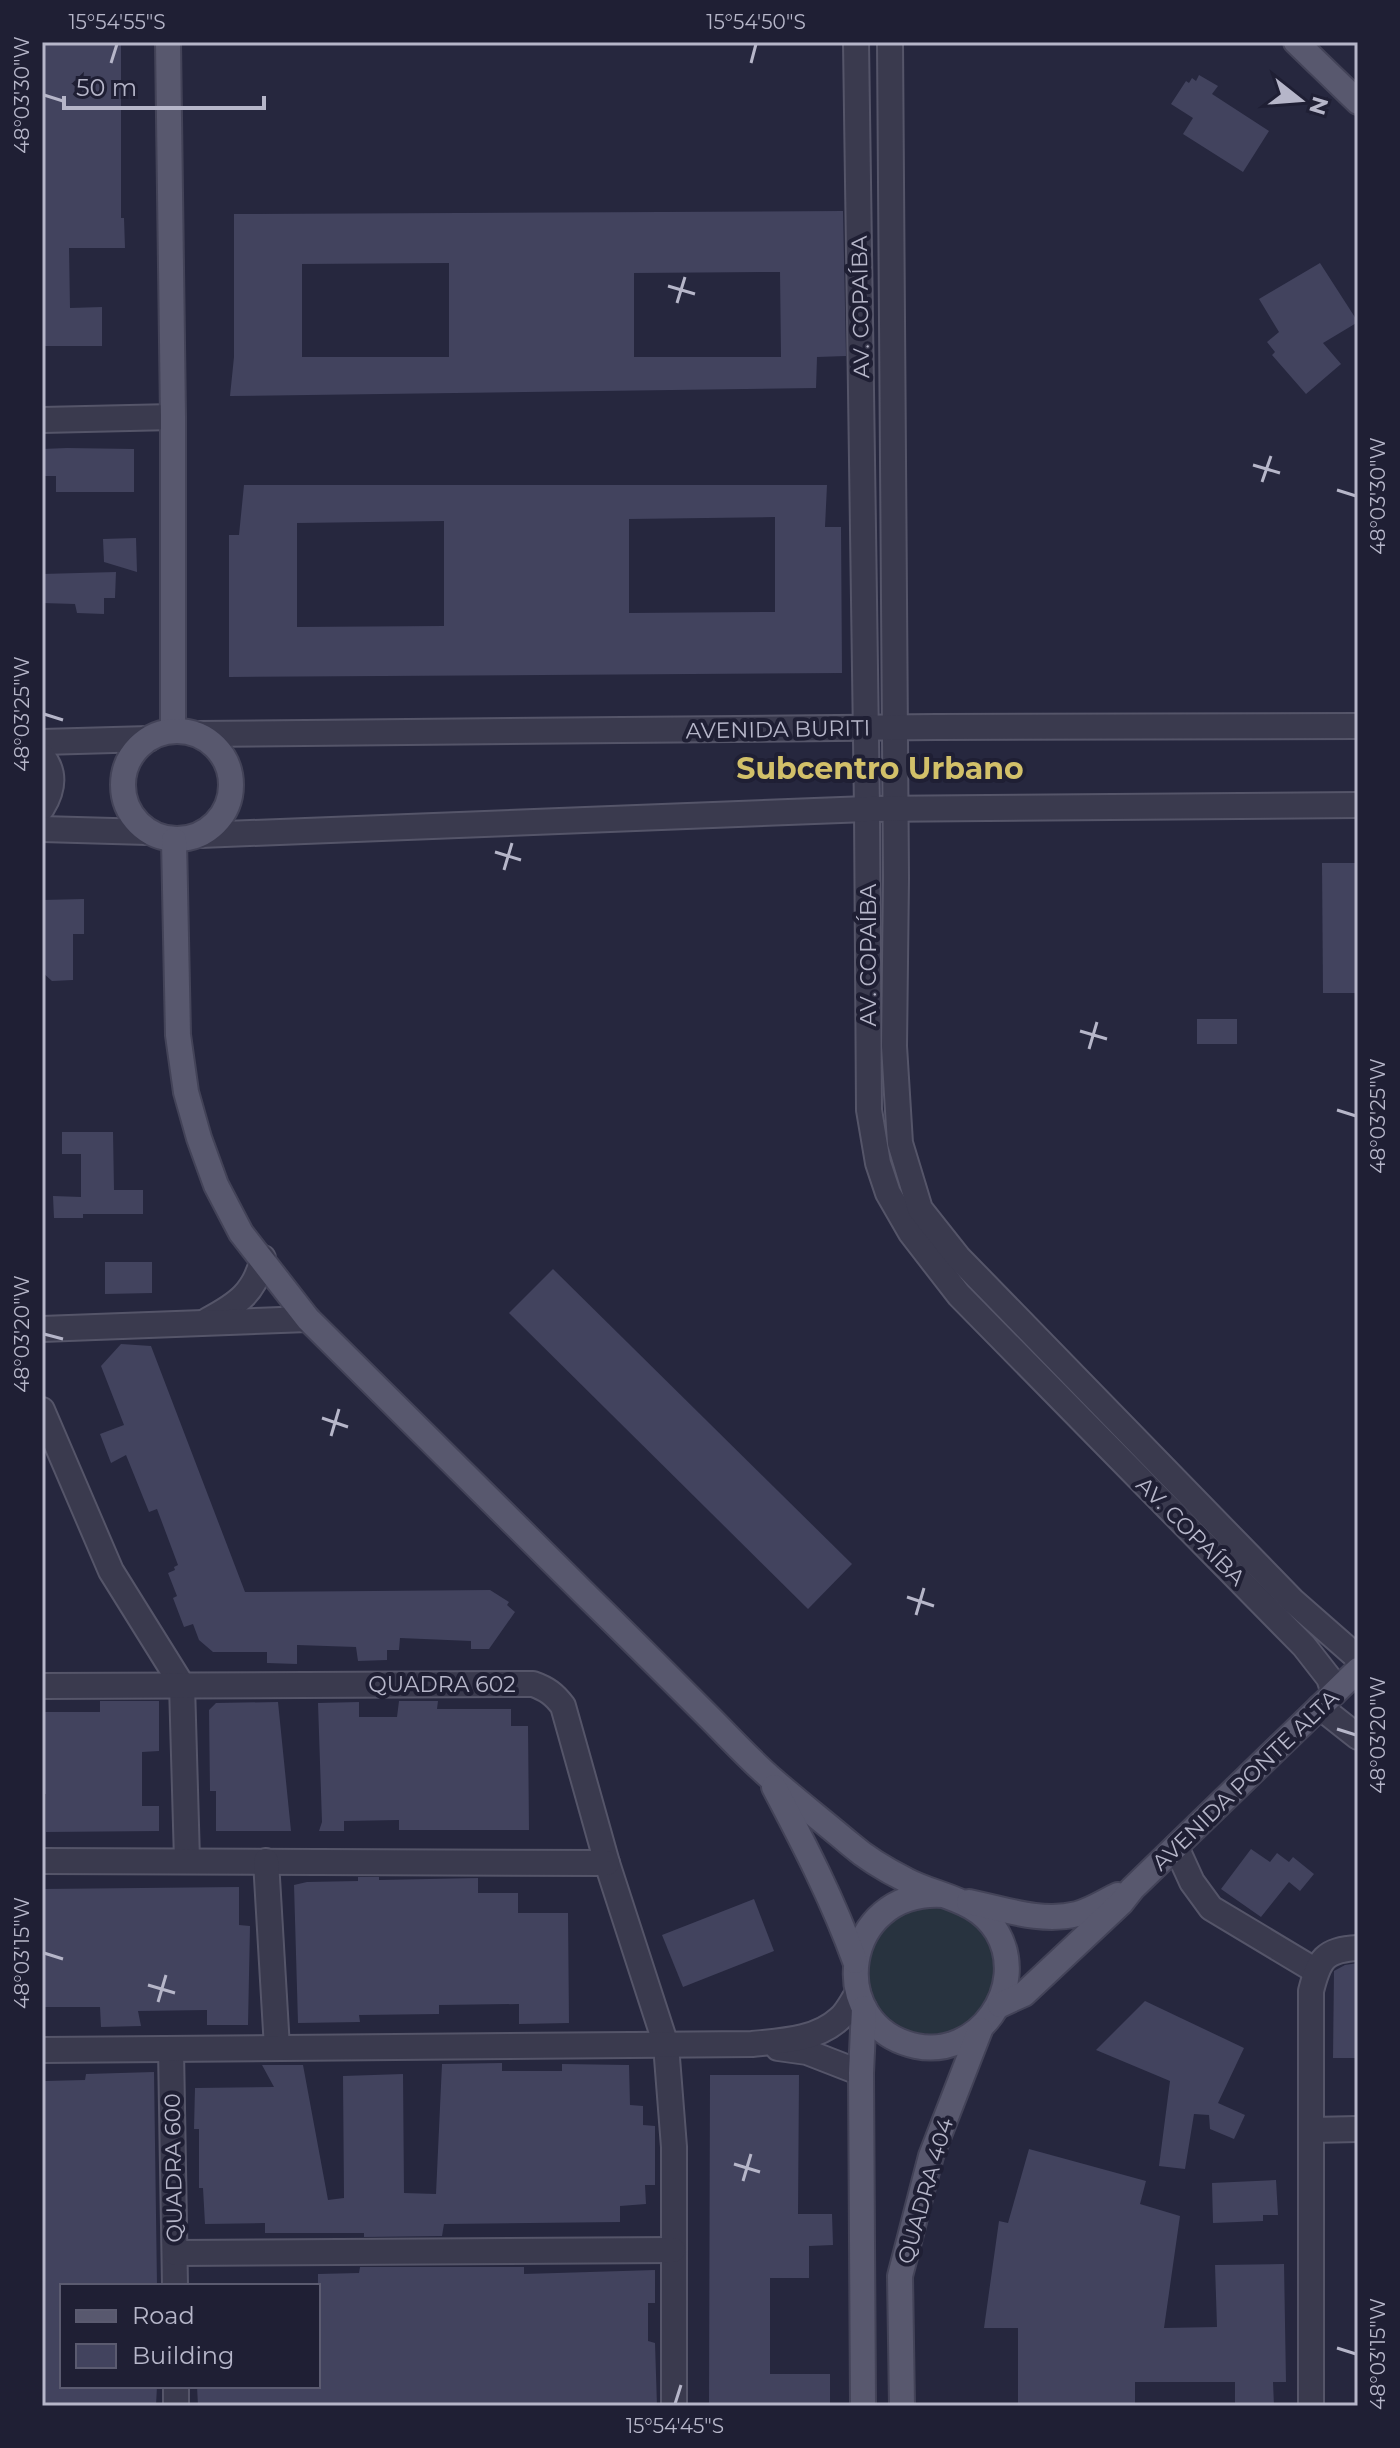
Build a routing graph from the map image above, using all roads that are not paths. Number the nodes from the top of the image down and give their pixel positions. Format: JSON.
{"nodes":[{"id":1,"x":168,"y":42,"type":"edge"},
{"id":2,"x":856,"y":42,"type":"edge"},
{"id":3,"x":890,"y":42,"type":"edge"},
{"id":4,"x":1296,"y":42,"type":"edge"},
{"id":5,"x":1358,"y":102,"type":"edge"},
{"id":6,"x":173,"y":417,"type":"junction"},
{"id":7,"x":42,"y":420,"type":"edge"},
{"id":8,"x":1358,"y":726,"type":"edge"},
{"id":9,"x":894,"y":727,"type":"junction"},
{"id":10,"x":866,"y":728,"type":"junction"},
{"id":11,"x":173,"y":731,"type":"junction"},
{"id":12,"x":198,"y":734,"type":"junction"},
{"id":13,"x":149,"y":739,"type":"junction"},
{"id":14,"x":42,"y":742,"type":"edge"},
{"id":15,"x":42,"y":756,"type":"edge"},
{"id":16,"x":1358,"y":805,"type":"edge"},
{"id":17,"x":42,"y":808,"type":"edge"},
{"id":18,"x":867,"y":809,"type":"junction"},
{"id":19,"x":894,"y":809,"type":"junction"},
{"id":20,"x":42,"y":829,"type":"edge"},
{"id":21,"x":148,"y":832,"type":"junction"},
{"id":22,"x":200,"y":835,"type":"junction"},
{"id":23,"x":174,"y":840,"type":"junction"},
{"id":24,"x":263,"y":1258,"type":"junction"},
{"id":25,"x":308,"y":1319,"type":"junction"},
{"id":26,"x":206,"y":1321,"type":"junction"},
{"id":27,"x":42,"y":1329,"type":"edge"},
{"id":28,"x":42,"y":1410,"type":"edge"},
{"id":29,"x":1358,"y":1658,"type":"edge"},
{"id":30,"x":1358,"y":1670,"type":"edge"},
{"id":31,"x":182,"y":1685,"type":"junction"},
{"id":32,"x":42,"y":1686,"type":"edge"},
{"id":33,"x":1327,"y":1700,"type":"junction"},
{"id":34,"x":1358,"y":1737,"type":"edge"},
{"id":35,"x":770,"y":1777,"type":"junction"},
{"id":36,"x":1176,"y":1847,"type":"junction"},
{"id":37,"x":187,"y":1860,"type":"junction"},
{"id":38,"x":42,"y":1861,"type":"edge"},
{"id":39,"x":266,"y":1861,"type":"junction"},
{"id":40,"x":607,"y":1863,"type":"junction"},
{"id":41,"x":1132,"y":1889,"type":"junction"},
{"id":42,"x":952,"y":1897,"type":"junction"},
{"id":43,"x":1358,"y":1948,"type":"edge"},
{"id":44,"x":855,"y":1961,"type":"junction"},
{"id":45,"x":1316,"y":1971,"type":"junction"},
{"id":46,"x":861,"y":2000,"type":"junction"},
{"id":47,"x":1000,"y":2005,"type":"junction"},
{"id":48,"x":980,"y":2030,"type":"junction"},
{"id":49,"x":752,"y":2044,"type":"junction"},
{"id":50,"x":666,"y":2045,"type":"junction"},
{"id":51,"x":277,"y":2048,"type":"junction"},
{"id":52,"x":171,"y":2049,"type":"junction"},
{"id":53,"x":42,"y":2050,"type":"edge"},
{"id":54,"x":861,"y":2073,"type":"junction"},
{"id":55,"x":1358,"y":2129,"type":"edge"},
{"id":56,"x":1312,"y":2130,"type":"junction"},
{"id":57,"x":673,"y":2250,"type":"junction"},
{"id":58,"x":175,"y":2253,"type":"junction"},
{"id":59,"x":175,"y":2284,"type":"edge"},
{"id":60,"x":674,"y":2406,"type":"edge"},
{"id":61,"x":863,"y":2406,"type":"edge"},
{"id":62,"x":902,"y":2406,"type":"edge"},
{"id":63,"x":1311,"y":2406,"type":"edge"}],
"edges":[{"from":1,"to":6,"type":"main road"},
{"from":2,"to":10,"type":"street","name":"AV. COPAÍBA"},
{"from":3,"to":9,"type":"street","name":"AV. COPAÍBA"},
{"from":4,"to":5,"type":"main road"},
{"from":6,"to":7,"type":"street"},
{"from":6,"to":11,"type":"main road"},
{"from":8,"to":9,"type":"street","name":"AVENIDA BURITI"},
{"from":9,"to":10,"type":"street","name":"AVENIDA BURITI"},
{"from":9,"to":19,"type":"street","name":"AV. COPAÍBA"},
{"from":10,"to":12,"type":"street","name":"AVENIDA BURITI"},
{"from":10,"to":18,"type":"street","name":"AV. COPAÍBA"},
{"from":11,"to":12,"type":"main road"},
{"from":11,"to":13,"type":"main road"},
{"from":12,"to":22,"type":"main road"},
{"from":13,"to":14,"type":"street"},
{"from":13,"to":21,"type":"main road"},
{"from":15,"to":17,"type":"street"},
{"from":16,"to":19,"type":"street"},
{"from":18,"to":19,"type":"street"},
{"from":18,"to":22,"type":"street"},
{"from":18,"to":33,"type":"street","name":"AV. COPAÍBA"},
{"from":19,"to":29,"type":"street","name":"AV. COPAÍBA"},
{"from":20,"to":21,"type":"street"},
{"from":21,"to":23,"type":"main road"},
{"from":22,"to":23,"type":"main road"},
{"from":23,"to":24,"type":"main road"},
{"from":24,"to":25,"type":"main road"},
{"from":24,"to":26,"type":"street"},
{"from":25,"to":26,"type":"street"},
{"from":25,"to":35,"type":"main road"},
{"from":26,"to":27,"type":"street"},
{"from":28,"to":31,"type":"street"},
{"from":30,"to":33,"type":"main road","name":"AVENIDA PONTE ALTA"},
{"from":31,"to":32,"type":"street","name":"QUADRA 602"},
{"from":31,"to":37,"type":"street"},
{"from":31,"to":40,"type":"street","name":"QUADRA 602"},
{"from":33,"to":34,"type":"street"},
{"from":33,"to":36,"type":"main road","name":"AVENIDA PONTE ALTA"},
{"from":35,"to":42,"type":"main road"},
{"from":35,"to":44,"type":"main road"},
{"from":36,"to":41,"type":"main road","name":"AVENIDA PONTE ALTA"},
{"from":36,"to":45,"type":"street"},
{"from":37,"to":38,"type":"street"},
{"from":37,"to":39,"type":"street"},
{"from":39,"to":40,"type":"street"},
{"from":39,"to":51,"type":"street"},
{"from":40,"to":50,"type":"street","name":"QUADRA 602"},
{"from":41,"to":42,"type":"main road","name":"AVENIDA PONTE ALTA"},
{"from":41,"to":47,"type":"main road","name":"AVENIDA PONTE ALTA"},
{"from":42,"to":44,"type":"main road"},
{"from":42,"to":47,"type":"main road"},
{"from":43,"to":45,"type":"street"},
{"from":44,"to":46,"type":"main road"},
{"from":45,"to":56,"type":"street"},
{"from":46,"to":48,"type":"main road"},
{"from":46,"to":49,"type":"street"},
{"from":46,"to":54,"type":"main road"},
{"from":47,"to":48,"type":"main road"},
{"from":48,"to":62,"type":"main road","name":"QUADRA 404"},
{"from":49,"to":50,"type":"street"},
{"from":49,"to":54,"type":"street"},
{"from":50,"to":51,"type":"street"},
{"from":50,"to":57,"type":"street","name":"QUADRA 602"},
{"from":51,"to":52,"type":"street"},
{"from":52,"to":53,"type":"street"},
{"from":52,"to":58,"type":"street","name":"QUADRA 600"},
{"from":54,"to":61,"type":"main road"},
{"from":55,"to":56,"type":"street"},
{"from":56,"to":63,"type":"street"},
{"from":57,"to":58,"type":"street"},
{"from":57,"to":60,"type":"street","name":"QUADRA 602"},
{"from":58,"to":59,"type":"street","name":"QUADRA 600"}]}
